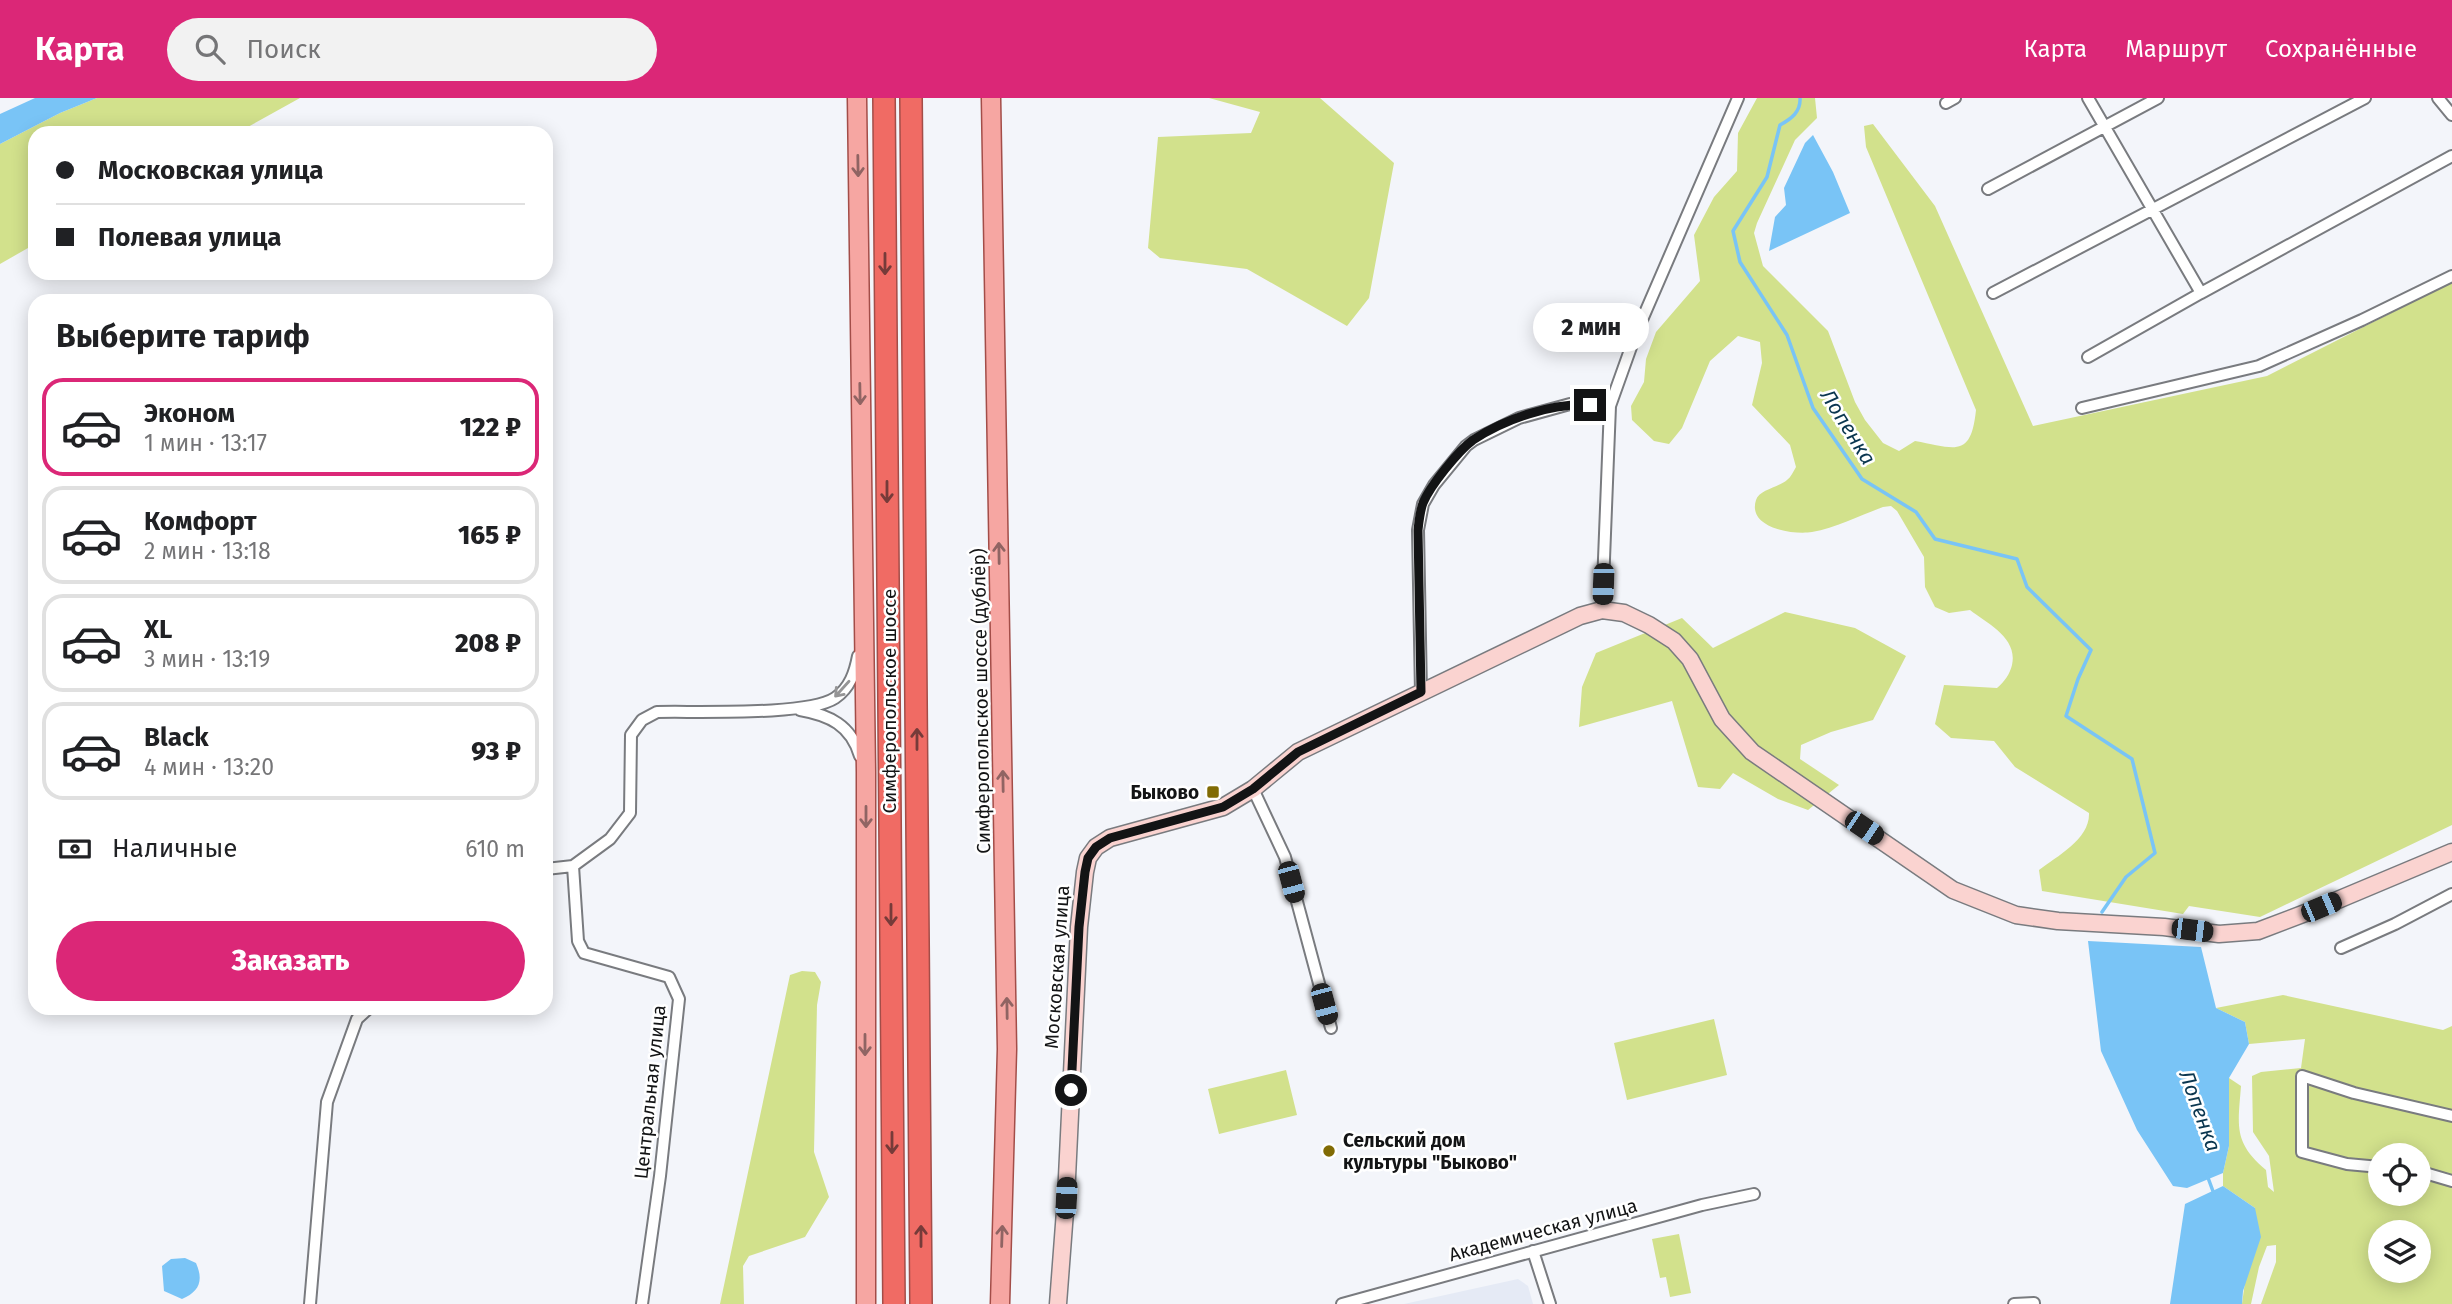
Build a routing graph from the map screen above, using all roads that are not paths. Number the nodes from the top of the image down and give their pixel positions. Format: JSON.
{"nodes":[{"id":1,"x":857,"y":98,"type":"edge"},
{"id":2,"x":884,"y":98,"type":"edge"},
{"id":3,"x":911,"y":98,"type":"edge"},
{"id":4,"x":991,"y":98,"type":"edge"},
{"id":5,"x":1738,"y":98,"type":"edge"},
{"id":6,"x":2088,"y":98,"type":"edge"},
{"id":7,"x":2158,"y":98,"type":"edge"},
{"id":8,"x":2365,"y":98,"type":"edge"},
{"id":9,"x":2438,"y":98,"type":"edge"},
{"id":10,"x":2452,"y":114,"type":"edge"},
{"id":11,"x":2105,"y":127,"type":"junction"},
{"id":12,"x":2452,"y":156,"type":"edge"},
{"id":13,"x":1988,"y":189,"type":"dead end"},
{"id":14,"x":2153,"y":209,"type":"junction"},
{"id":15,"x":2452,"y":276,"type":"edge"},
{"id":16,"x":1993,"y":293,"type":"dead end"},
{"id":17,"x":2201,"y":293,"type":"junction"},
{"id":18,"x":2088,"y":357,"type":"dead end"},
{"id":19,"x":1610,"y":406,"type":"junction"},
{"id":20,"x":2082,"y":408,"type":"dead end"},
{"id":21,"x":1602,"y":610,"type":"junction"},
{"id":22,"x":863,"y":636,"type":"junction"},
{"id":23,"x":1421,"y":692,"type":"junction"},
{"id":24,"x":790,"y":709,"type":"junction"},
{"id":25,"x":866,"y":772,"type":"junction"},
{"id":26,"x":1253,"y":789,"type":"junction"},
{"id":27,"x":2452,"y":852,"type":"edge"},
{"id":28,"x":573,"y":866,"type":"junction"},
{"id":29,"x":553,"y":868,"type":"edge"},
{"id":30,"x":2452,"y":894,"type":"edge"},
{"id":31,"x":2341,"y":948,"type":"dead end"},
{"id":32,"x":361,"y":1015,"type":"edge"},
{"id":33,"x":1331,"y":1028,"type":"dead end"},
{"id":34,"x":2452,"y":1116,"type":"edge"},
{"id":35,"x":2368,"y":1166,"type":"edge"},
{"id":36,"x":2431,"y":1175,"type":"edge"},
{"id":37,"x":2452,"y":1181,"type":"edge"},
{"id":38,"x":1754,"y":1194,"type":"dead end"},
{"id":39,"x":1533,"y":1251,"type":"junction"},
{"id":40,"x":2034,"y":1303,"type":"edge"},
{"id":41,"x":310,"y":1304,"type":"edge"},
{"id":42,"x":642,"y":1304,"type":"edge"},
{"id":43,"x":866,"y":1304,"type":"edge"},
{"id":44,"x":894,"y":1304,"type":"edge"},
{"id":45,"x":922,"y":1304,"type":"edge"},
{"id":46,"x":1000,"y":1304,"type":"edge"},
{"id":47,"x":1058,"y":1304,"type":"edge"},
{"id":48,"x":1342,"y":1304,"type":"edge"},
{"id":49,"x":1550,"y":1304,"type":"edge"},
{"id":50,"x":2014,"y":1304,"type":"edge"}],
"edges":[{"from":1,"to":22,"type":"main road","one_way":true},
{"from":2,"to":44,"type":"highway","name":"Симферопольское шоссе","one_way":true},
{"from":45,"to":3,"type":"highway","name":"Симферопольское шоссе","one_way":true},
{"from":46,"to":4,"type":"main road","name":"Симферопольское шоссе (дублёр)","one_way":true},
{"from":5,"to":19,"type":"street"},
{"from":6,"to":11,"type":"street"},
{"from":7,"to":11,"type":"street"},
{"from":8,"to":14,"type":"street"},
{"from":9,"to":10,"type":"street"},
{"from":11,"to":13,"type":"street"},
{"from":11,"to":14,"type":"street"},
{"from":12,"to":17,"type":"street"},
{"from":14,"to":16,"type":"street"},
{"from":14,"to":17,"type":"street"},
{"from":15,"to":20,"type":"street"},
{"from":17,"to":18,"type":"street"},
{"from":19,"to":21,"type":"street"},
{"from":19,"to":23,"type":"street"},
{"from":21,"to":23,"type":"street","name":"Московская улица"},
{"from":21,"to":27,"type":"street"},
{"from":22,"to":24,"type":"street","one_way":true},
{"from":22,"to":25,"type":"main road"},
{"from":23,"to":26,"type":"street","name":"Московская улица"},
{"from":24,"to":25,"type":"street"},
{"from":24,"to":28,"type":"street"},
{"from":25,"to":43,"type":"main road","one_way":true},
{"from":26,"to":33,"type":"street"},
{"from":26,"to":47,"type":"street","name":"Московская улица"},
{"from":28,"to":29,"type":"street"},
{"from":28,"to":42,"type":"street","name":"Центральная улица"},
{"from":30,"to":31,"type":"street"},
{"from":32,"to":41,"type":"street"},
{"from":34,"to":35,"type":"street"},
{"from":36,"to":37,"type":"street"},
{"from":38,"to":39,"type":"street","name":"Академическая улица"},
{"from":39,"to":48,"type":"street","name":"Академическая улица"},
{"from":39,"to":49,"type":"street"},
{"from":40,"to":50,"type":"street"}]}
